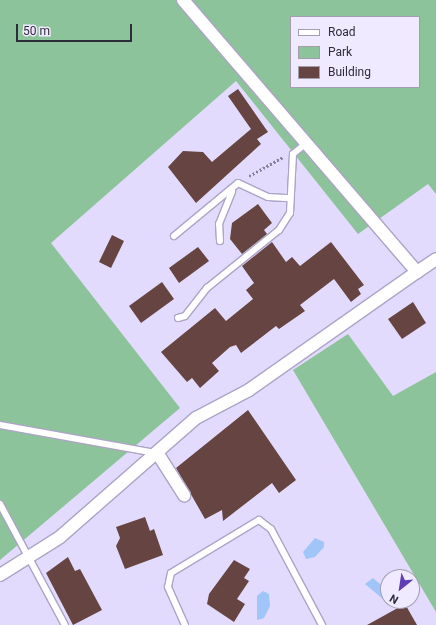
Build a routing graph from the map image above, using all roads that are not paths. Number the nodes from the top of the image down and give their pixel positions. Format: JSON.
{"nodes":[{"id":1,"x":184,"y":0,"type":"edge"},
{"id":2,"x":308,"y":142,"type":"junction"},
{"id":3,"x":238,"y":183,"type":"junction"},
{"id":4,"x":290,"y":198,"type":"junction"},
{"id":5,"x":174,"y":236,"type":"dead end"},
{"id":6,"x":220,"y":241,"type":"dead end"},
{"id":7,"x":436,"y":259,"type":"edge"},
{"id":8,"x":417,"y":272,"type":"junction"},
{"id":9,"x":178,"y":318,"type":"dead end"},
{"id":10,"x":0,"y":425,"type":"edge"},
{"id":11,"x":158,"y":454,"type":"junction"},
{"id":12,"x":184,"y":495,"type":"dead end"},
{"id":13,"x":0,"y":504,"type":"edge"},
{"id":14,"x":28,"y":557,"type":"junction"},
{"id":15,"x":0,"y":575,"type":"edge"},
{"id":16,"x":65,"y":625,"type":"edge"},
{"id":17,"x":185,"y":625,"type":"edge"},
{"id":18,"x":322,"y":625,"type":"edge"}],
"edges":[{"from":1,"to":2,"type":"street"},
{"from":2,"to":4,"type":"lane"},
{"from":2,"to":8,"type":"street"},
{"from":3,"to":4,"type":"lane"},
{"from":3,"to":5,"type":"lane"},
{"from":3,"to":6,"type":"lane"},
{"from":4,"to":9,"type":"lane"},
{"from":7,"to":8,"type":"street"},
{"from":8,"to":11,"type":"street"},
{"from":10,"to":11,"type":"lane"},
{"from":11,"to":12,"type":"street"},
{"from":11,"to":14,"type":"street"},
{"from":13,"to":14,"type":"lane"},
{"from":14,"to":15,"type":"street"},
{"from":14,"to":16,"type":"lane"},
{"from":17,"to":18,"type":"lane"}]}
